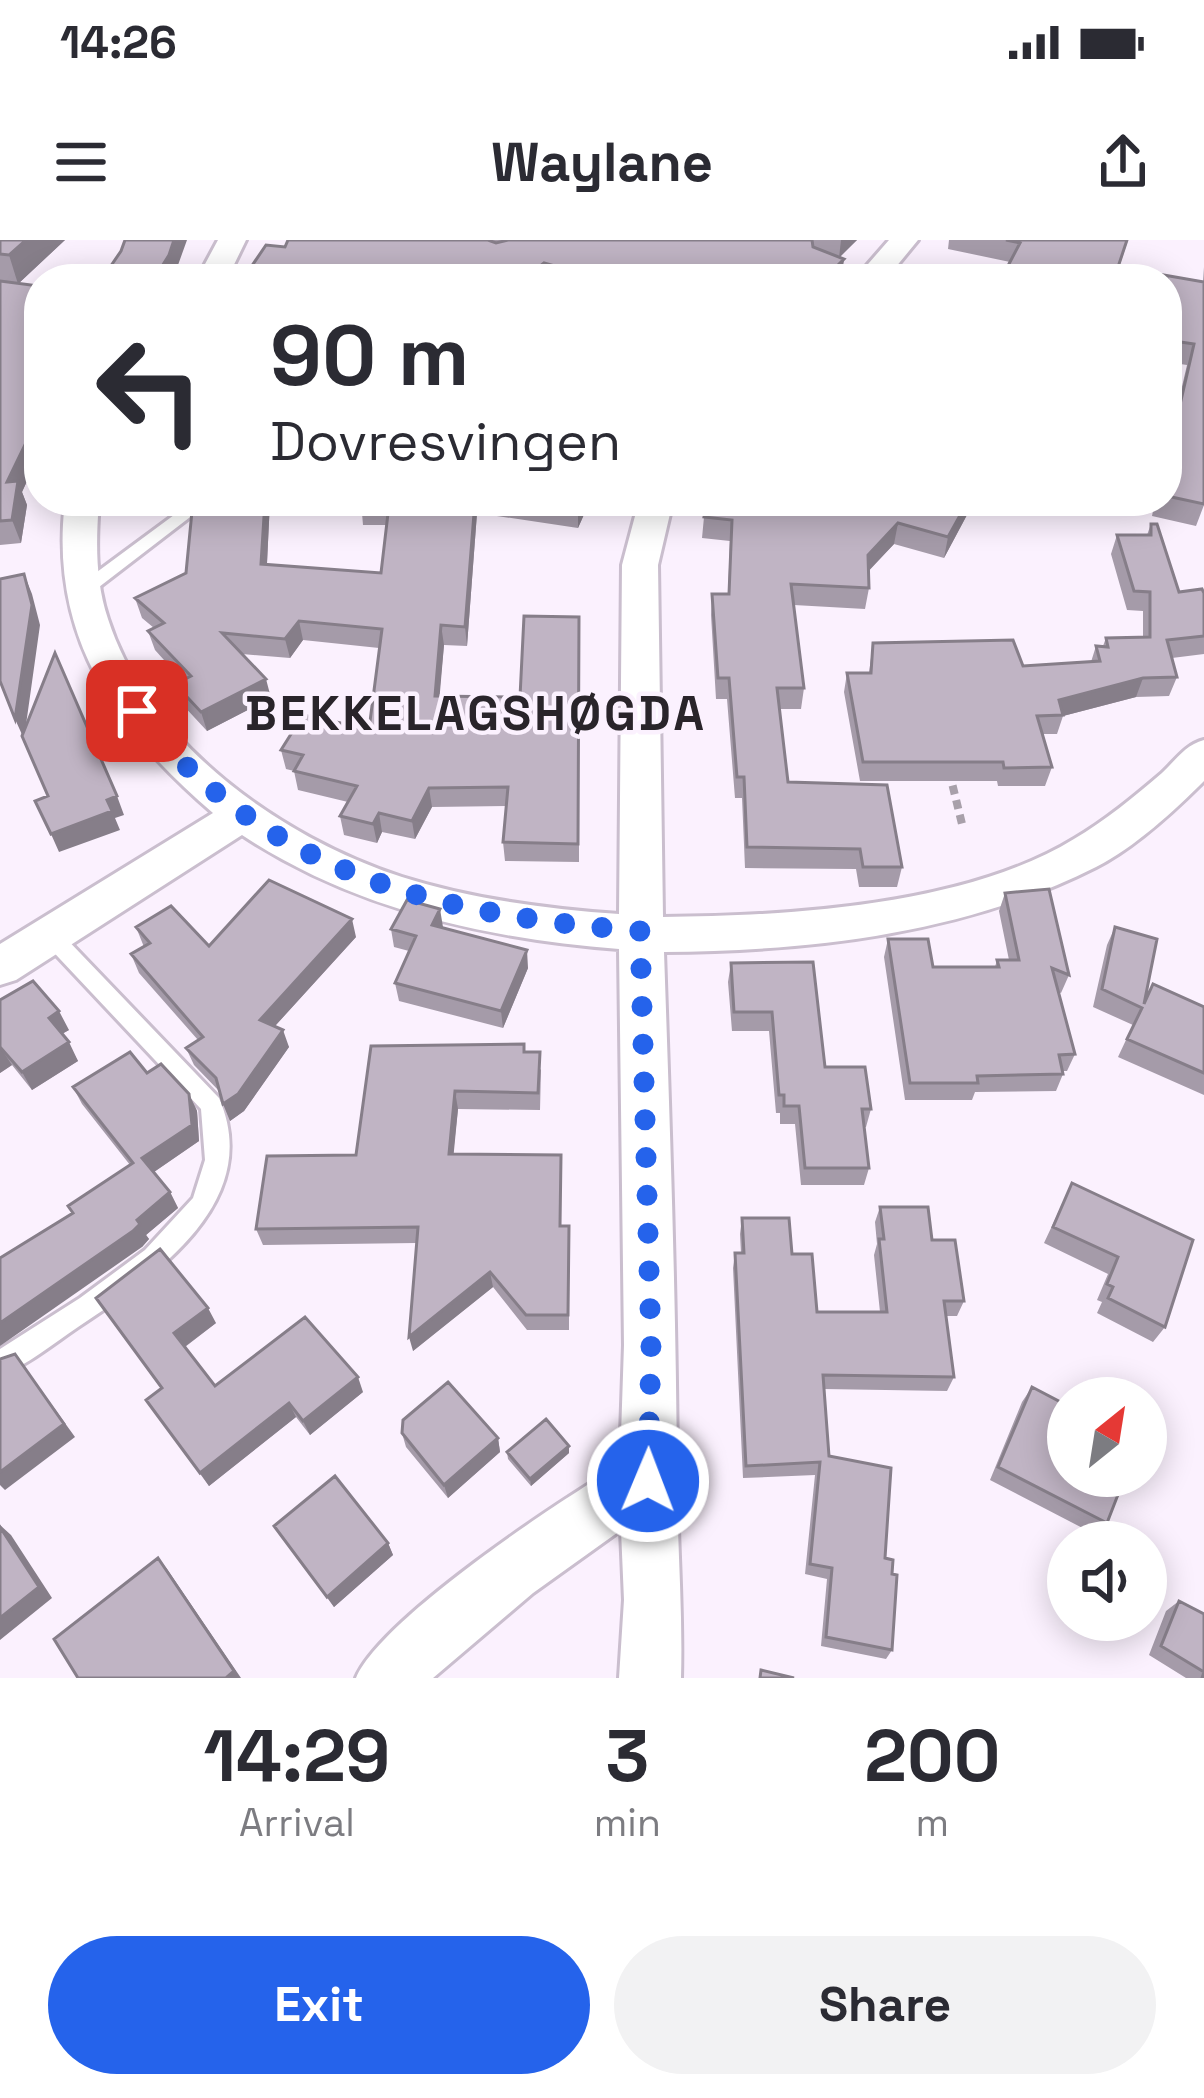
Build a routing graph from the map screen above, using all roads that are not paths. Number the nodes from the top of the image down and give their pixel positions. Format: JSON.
{"nodes":[{"id":1,"x":904,"y":240,"type":"edge"},
{"id":2,"x":879,"y":264,"type":"edge"},
{"id":3,"x":79,"y":516,"type":"edge"},
{"id":4,"x":183,"y":516,"type":"edge"},
{"id":5,"x":652,"y":516,"type":"edge"},
{"id":6,"x":80,"y":594,"type":"junction"},
{"id":7,"x":1204,"y":754,"type":"edge"},
{"id":8,"x":242,"y":815,"type":"junction"},
{"id":9,"x":640,"y":931,"type":"junction"},
{"id":10,"x":51,"y":936,"type":"junction"},
{"id":11,"x":0,"y":967,"type":"edge"},
{"id":12,"x":0,"y":1364,"type":"edge"},
{"id":13,"x":648,"y":1481,"type":"junction"},
{"id":14,"x":387,"y":1678,"type":"edge"},
{"id":15,"x":650,"y":1678,"type":"edge"}],
"edges":[{"from":1,"to":2,"type":"street"},
{"from":3,"to":6,"type":"street"},
{"from":4,"to":6,"type":"lane"},
{"from":5,"to":9,"type":"street"},
{"from":6,"to":8,"type":"street"},
{"from":7,"to":9,"type":"street"},
{"from":8,"to":9,"type":"street"},
{"from":8,"to":10,"type":"street"},
{"from":9,"to":13,"type":"street"},
{"from":10,"to":11,"type":"street"},
{"from":10,"to":12,"type":"lane"},
{"from":13,"to":14,"type":"street"},
{"from":13,"to":15,"type":"street"}]}
